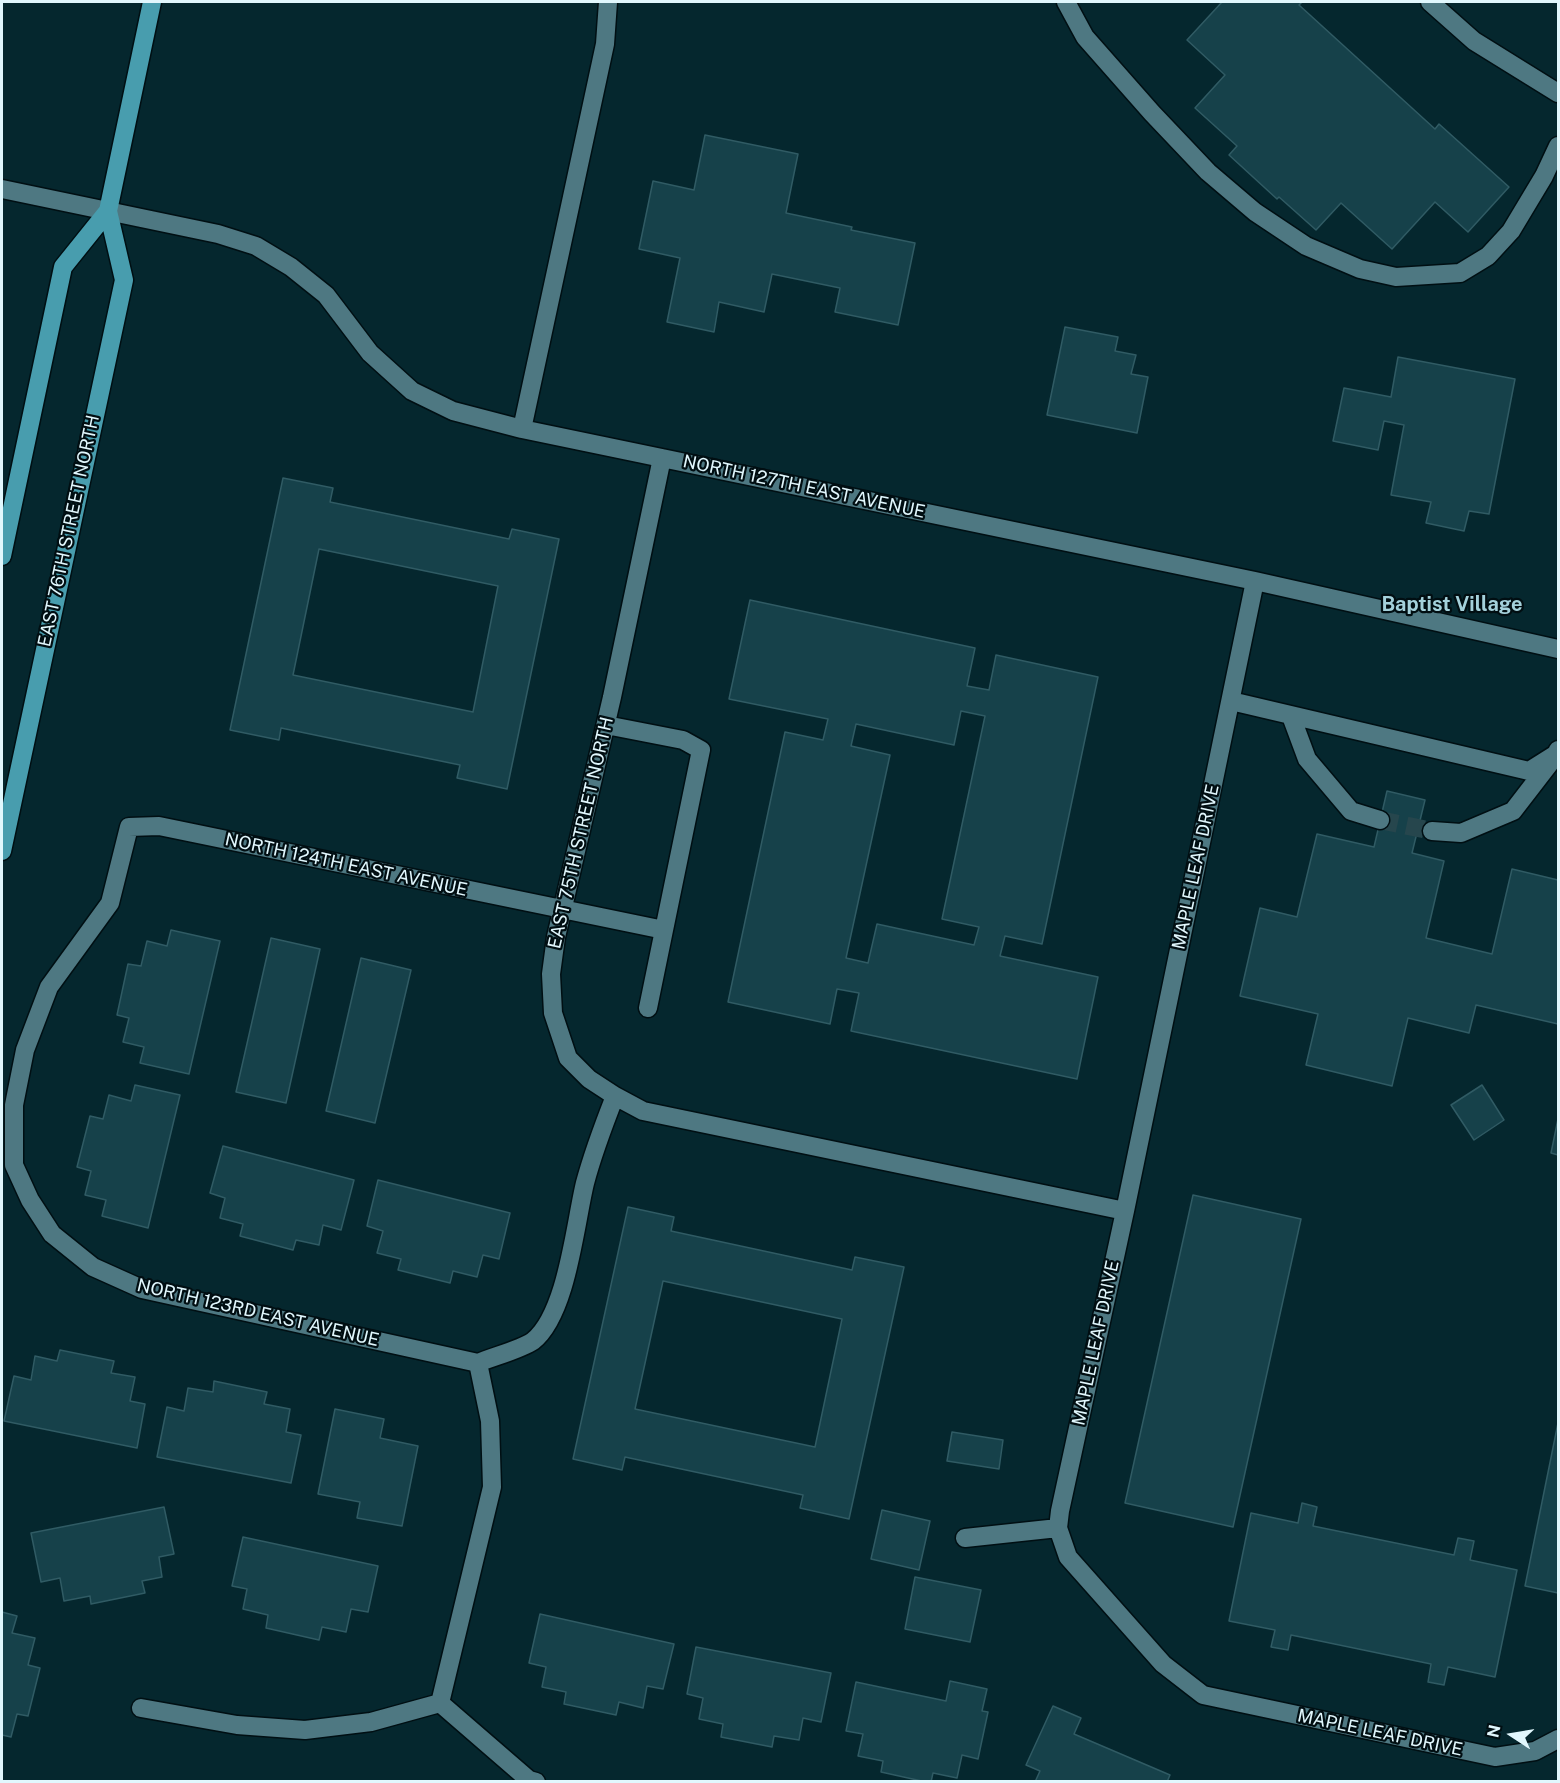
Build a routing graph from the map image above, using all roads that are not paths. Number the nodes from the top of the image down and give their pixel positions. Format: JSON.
{"nodes":[{"id":1,"x":152,"y":2,"type":"edge"},
{"id":2,"x":608,"y":2,"type":"edge"},
{"id":3,"x":1066,"y":2,"type":"edge"},
{"id":4,"x":1430,"y":2,"type":"edge"},
{"id":5,"x":1558,"y":93,"type":"edge"},
{"id":6,"x":1558,"y":146,"type":"edge"},
{"id":7,"x":2,"y":189,"type":"edge"},
{"id":8,"x":108,"y":211,"type":"junction"},
{"id":9,"x":522,"y":429,"type":"junction"},
{"id":10,"x":662,"y":458,"type":"junction"},
{"id":11,"x":2,"y":556,"type":"edge"},
{"id":12,"x":1255,"y":581,"type":"junction"},
{"id":13,"x":1558,"y":649,"type":"edge"},
{"id":14,"x":1231,"y":701,"type":"junction"},
{"id":15,"x":1292,"y":716,"type":"junction"},
{"id":16,"x":606,"y":725,"type":"junction"},
{"id":17,"x":1557,"y":759,"type":"edge"},
{"id":18,"x":1380,"y":820,"type":"tunnel mouth"},
{"id":19,"x":129,"y":827,"type":"joint"},
{"id":20,"x":1432,"y":831,"type":"tunnel mouth"},
{"id":21,"x":2,"y":851,"type":"edge"},
{"id":22,"x":562,"y":910,"type":"junction"},
{"id":23,"x":664,"y":930,"type":"junction"},
{"id":24,"x":648,"y":1008,"type":"dead end"},
{"id":25,"x":615,"y":1096,"type":"junction"},
{"id":26,"x":1125,"y":1211,"type":"junction"},
{"id":27,"x":478,"y":1363,"type":"junction"},
{"id":28,"x":1058,"y":1528,"type":"junction"},
{"id":29,"x":966,"y":1538,"type":"dead end"},
{"id":30,"x":440,"y":1703,"type":"junction"},
{"id":31,"x":141,"y":1708,"type":"dead end"},
{"id":32,"x":1558,"y":1739,"type":"edge"},
{"id":33,"x":536,"y":1782,"type":"edge"}],
"edges":[{"from":1,"to":8,"type":"main road","name":"EAST 76TH STREET NORTH"},
{"from":2,"to":9,"type":"street"},
{"from":3,"to":6,"type":"street"},
{"from":4,"to":5,"type":"street"},
{"from":7,"to":8,"type":"street","name":"NORTH 127TH EAST AVENUE"},
{"from":8,"to":9,"type":"street","name":"NORTH 127TH EAST AVENUE"},
{"from":8,"to":11,"type":"main road","name":"EAST 76TH STREET NORTH"},
{"from":8,"to":21,"type":"main road","name":"EAST 76TH STREET NORTH"},
{"from":9,"to":10,"type":"street","name":"NORTH 127TH EAST AVENUE"},
{"from":10,"to":12,"type":"street","name":"NORTH 127TH EAST AVENUE"},
{"from":10,"to":16,"type":"street","name":"EAST 75TH STREET NORTH"},
{"from":12,"to":13,"type":"street","name":"NORTH 127TH EAST AVENUE"},
{"from":12,"to":14,"type":"street","name":"MAPLE LEAF DRIVE"},
{"from":14,"to":15,"type":"street"},
{"from":14,"to":26,"type":"street","name":"MAPLE LEAF DRIVE"},
{"from":15,"to":17,"type":"street"},
{"from":15,"to":18,"type":"street"},
{"from":16,"to":22,"type":"street","name":"EAST 75TH STREET NORTH"},
{"from":16,"to":23,"type":"street"},
{"from":17,"to":20,"type":"street"},
{"from":19,"to":22,"type":"street","name":"NORTH 124TH EAST AVENUE"},
{"from":19,"to":27,"type":"street","name":"NORTH 123RD EAST AVENUE"},
{"from":22,"to":23,"type":"street","name":"NORTH 124TH EAST AVENUE"},
{"from":22,"to":25,"type":"street","name":"EAST 75TH STREET NORTH"},
{"from":23,"to":24,"type":"street"},
{"from":25,"to":26,"type":"street","name":"EAST 75TH STREET NORTH"},
{"from":25,"to":27,"type":"street"},
{"from":26,"to":28,"type":"street","name":"MAPLE LEAF DRIVE"},
{"from":27,"to":30,"type":"street"},
{"from":28,"to":29,"type":"street"},
{"from":28,"to":32,"type":"street","name":"MAPLE LEAF DRIVE"},
{"from":30,"to":31,"type":"street"},
{"from":30,"to":33,"type":"street"}]}
